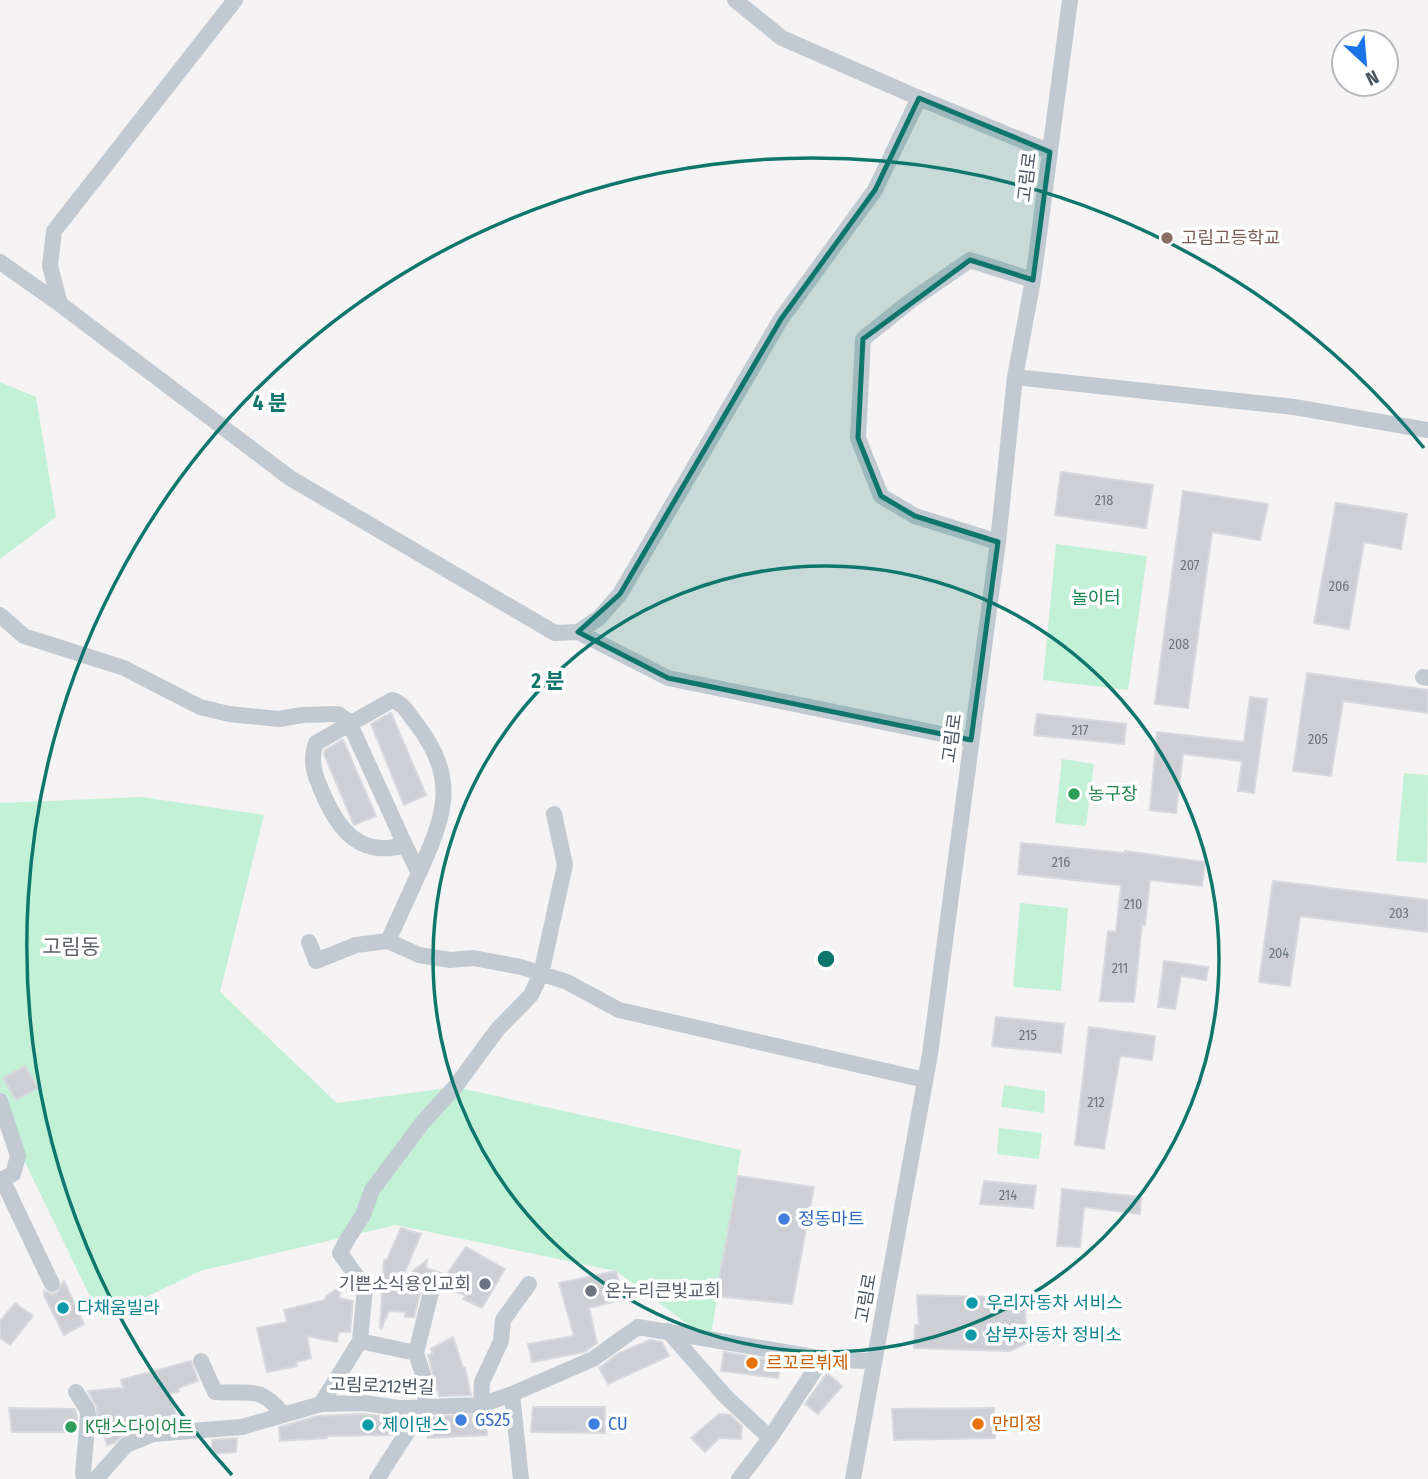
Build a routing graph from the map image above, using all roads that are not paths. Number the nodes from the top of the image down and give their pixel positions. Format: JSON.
{"nodes":[{"id":1,"x":235,"y":0,"type":"edge"},
{"id":2,"x":735,"y":0,"type":"edge"},
{"id":3,"x":1070,"y":0,"type":"edge"},
{"id":4,"x":919,"y":98,"type":"junction"},
{"id":5,"x":1050,"y":152,"type":"junction"},
{"id":6,"x":0,"y":262,"type":"edge"},
{"id":7,"x":1033,"y":280,"type":"junction"},
{"id":8,"x":60,"y":304,"type":"junction"},
{"id":9,"x":1015,"y":377,"type":"junction"},
{"id":10,"x":1428,"y":430,"type":"edge"},
{"id":11,"x":998,"y":542,"type":"junction"},
{"id":12,"x":0,"y":615,"type":"edge"},
{"id":13,"x":578,"y":632,"type":"junction"},
{"id":14,"x":349,"y":723,"type":"junction"},
{"id":15,"x":971,"y":740,"type":"junction"},
{"id":16,"x":554,"y":814,"type":"dead end"},
{"id":17,"x":405,"y":845,"type":"junction"},
{"id":18,"x":419,"y":873,"type":"junction"},
{"id":19,"x":388,"y":941,"type":"junction"},
{"id":20,"x":309,"y":942,"type":"dead end"},
{"id":21,"x":541,"y":974,"type":"junction"},
{"id":22,"x":925,"y":1080,"type":"junction"},
{"id":23,"x":0,"y":1101,"type":"edge"},
{"id":24,"x":5,"y":1131,"type":"edge"},
{"id":25,"x":1,"y":1179,"type":"edge"},
{"id":26,"x":52,"y":1284,"type":"dead end"},
{"id":27,"x":529,"y":1284,"type":"dead end"},
{"id":28,"x":432,"y":1288,"type":"dead end"},
{"id":29,"x":668,"y":1331,"type":"junction"},
{"id":30,"x":360,"y":1341,"type":"junction"},
{"id":31,"x":416,"y":1353,"type":"junction"},
{"id":32,"x":831,"y":1360,"type":"junction"},
{"id":33,"x":201,"y":1361,"type":"dead end"},
{"id":34,"x":874,"y":1361,"type":"junction"},
{"id":35,"x":76,"y":1392,"type":"dead end"},
{"id":36,"x":512,"y":1394,"type":"junction"},
{"id":37,"x":321,"y":1404,"type":"junction"},
{"id":38,"x":481,"y":1405,"type":"junction"},
{"id":39,"x":423,"y":1408,"type":"junction"},
{"id":40,"x":283,"y":1414,"type":"junction"},
{"id":41,"x":770,"y":1438,"type":"junction"},
{"id":42,"x":84,"y":1479,"type":"edge"},
{"id":43,"x":96,"y":1479,"type":"edge"},
{"id":44,"x":377,"y":1479,"type":"edge"},
{"id":45,"x":522,"y":1479,"type":"edge"},
{"id":46,"x":740,"y":1479,"type":"edge"},
{"id":47,"x":853,"y":1479,"type":"edge"}],
"edges":[{"from":1,"to":8,"type":"street"},
{"from":2,"to":4,"type":"street"},
{"from":3,"to":5,"type":"street","name":"고림로"},
{"from":4,"to":5,"type":"street"},
{"from":4,"to":13,"type":"street"},
{"from":5,"to":7,"type":"street","name":"고림로"},
{"from":6,"to":8,"type":"street"},
{"from":7,"to":9,"type":"street","name":"고림로"},
{"from":7,"to":11,"type":"street"},
{"from":8,"to":13,"type":"street"},
{"from":9,"to":10,"type":"street"},
{"from":9,"to":11,"type":"street","name":"고림로"},
{"from":11,"to":15,"type":"street","name":"고림로"},
{"from":12,"to":14,"type":"street"},
{"from":13,"to":15,"type":"street"},
{"from":14,"to":17,"type":"street"},
{"from":14,"to":17,"type":"street"},
{"from":14,"to":18,"type":"street"},
{"from":15,"to":22,"type":"street","name":"고림로"},
{"from":16,"to":21,"type":"street"},
{"from":17,"to":18,"type":"street"},
{"from":18,"to":19,"type":"street"},
{"from":19,"to":20,"type":"street"},
{"from":19,"to":21,"type":"street"},
{"from":21,"to":22,"type":"street"},
{"from":21,"to":30,"type":"street"},
{"from":22,"to":34,"type":"street","name":"고림로"},
{"from":23,"to":24,"type":"street"},
{"from":24,"to":25,"type":"street"},
{"from":25,"to":26,"type":"street"},
{"from":27,"to":38,"type":"street"},
{"from":28,"to":31,"type":"street"},
{"from":29,"to":32,"type":"street","name":"고림로212번길"},
{"from":29,"to":36,"type":"street","name":"고림로212번길"},
{"from":29,"to":41,"type":"street"},
{"from":30,"to":31,"type":"street"},
{"from":30,"to":37,"type":"street"},
{"from":31,"to":39,"type":"street"},
{"from":32,"to":34,"type":"street","name":"고림로212번길"},
{"from":32,"to":41,"type":"street"},
{"from":33,"to":40,"type":"street"},
{"from":34,"to":47,"type":"street","name":"고림로"},
{"from":35,"to":42,"type":"street"},
{"from":36,"to":38,"type":"street","name":"고림로212번길"},
{"from":36,"to":45,"type":"street"},
{"from":37,"to":39,"type":"street","name":"고림로212번길"},
{"from":37,"to":40,"type":"street","name":"고림로212번길"},
{"from":38,"to":39,"type":"street","name":"고림로212번길"},
{"from":39,"to":44,"type":"street"},
{"from":40,"to":43,"type":"street","name":"고림로212번길"},
{"from":41,"to":46,"type":"street"}]}
